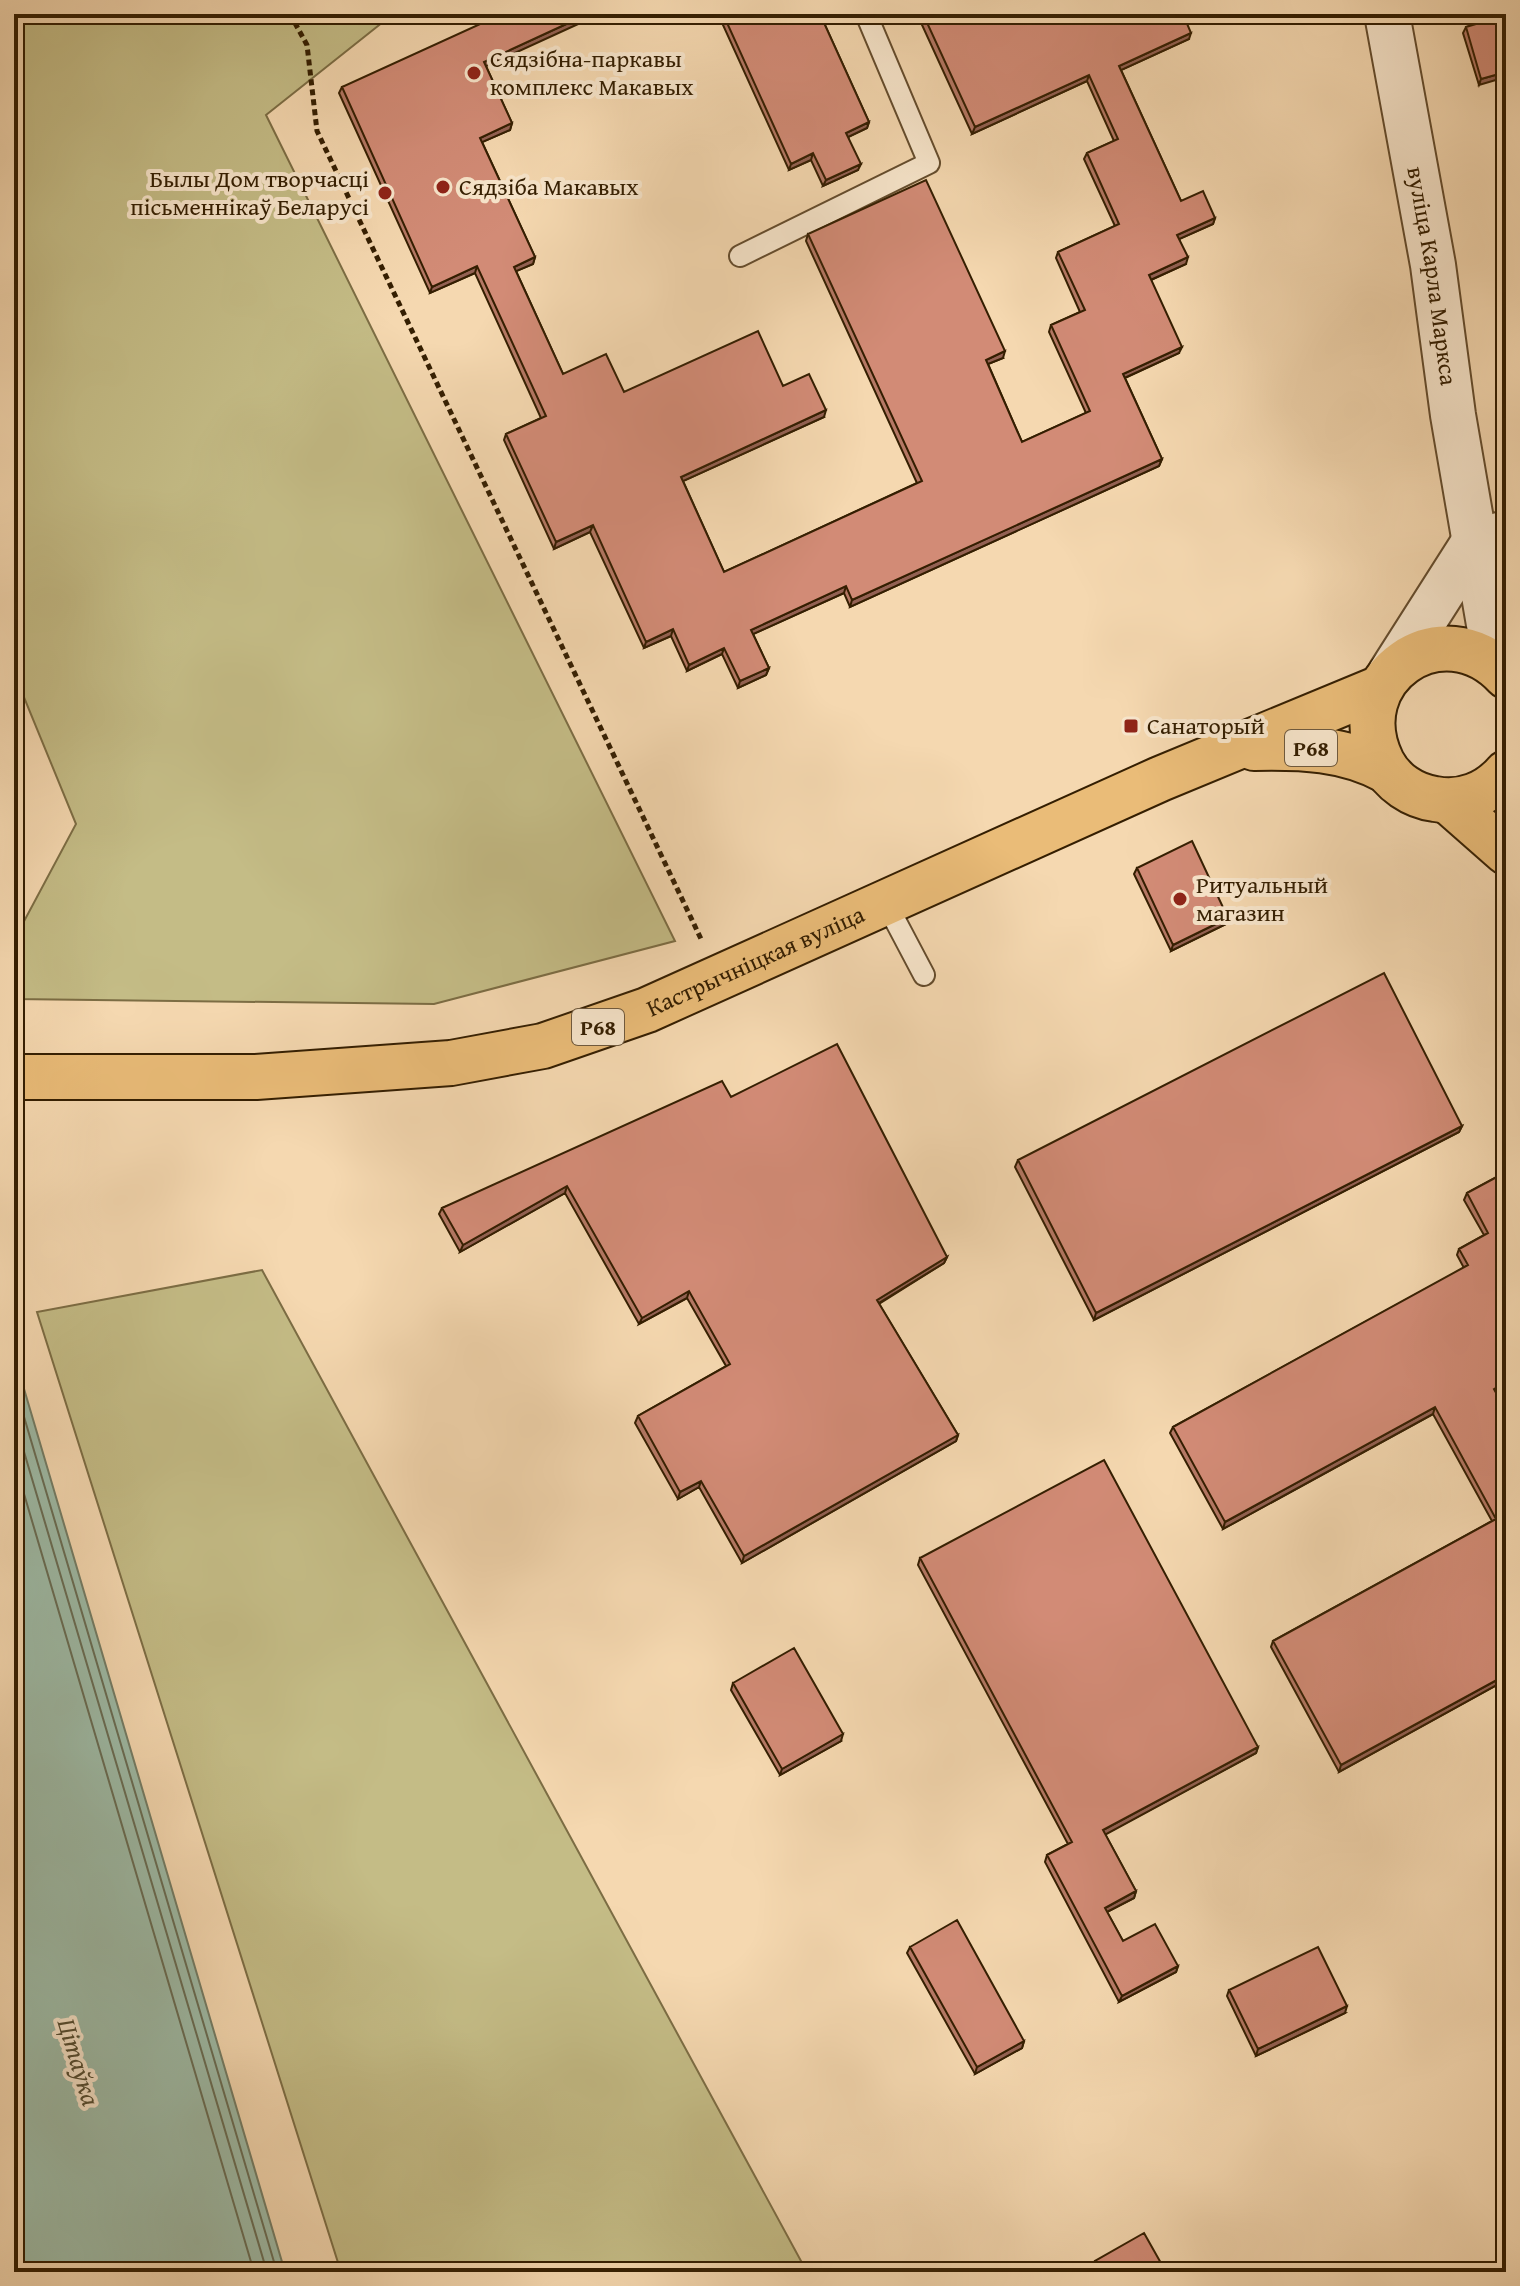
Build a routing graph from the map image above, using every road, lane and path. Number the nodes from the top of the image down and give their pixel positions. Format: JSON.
{"nodes":[{"id":1,"x":290,"y":14,"type":"edge"},
{"id":2,"x":866,"y":14,"type":"edge"},
{"id":3,"x":1387,"y":14,"type":"edge"},
{"id":4,"x":740,"y":256,"type":"dead end"},
{"id":5,"x":1491,"y":535,"type":"edge"},
{"id":6,"x":1501,"y":670,"type":"edge"},
{"id":7,"x":1385,"y":681,"type":"junction"},
{"id":8,"x":1230,"y":748,"type":"junction"},
{"id":9,"x":1387,"y":771,"type":"junction"},
{"id":10,"x":1505,"y":778,"type":"edge"},
{"id":11,"x":1448,"y":801,"type":"junction"},
{"id":12,"x":1506,"y":852,"type":"edge"},
{"id":13,"x":886,"y":903,"type":"junction"},
{"id":14,"x":705,"y":945,"type":"dead end"},
{"id":15,"x":924,"y":975,"type":"dead end"},
{"id":16,"x":14,"y":1077,"type":"edge"}],
"edges":[{"from":1,"to":14,"type":"path"},
{"from":2,"to":4,"type":"lane"},
{"from":3,"to":5,"type":"street","name":"вуліца Карла Маркса"},
{"from":5,"to":6,"type":"street","name":"вуліца Карла Маркса"},
{"from":5,"to":7,"type":"street"},
{"from":6,"to":7,"type":"main road","number":"Р68"},
{"from":7,"to":8,"type":"main road","name":"Кастрычніцкая вуліца","number":"Р68"},
{"from":7,"to":9,"type":"main road"},
{"from":8,"to":9,"type":"main road","name":"Кастрычніцкая вуліца","number":"Р68"},
{"from":8,"to":13,"type":"main road","name":"Кастрычніцкая вуліца","number":"Р68"},
{"from":9,"to":11,"type":"main road","number":"Р68"},
{"from":10,"to":11,"type":"main road"},
{"from":11,"to":12,"type":"main road","number":"Р68"},
{"from":13,"to":15,"type":"lane"},
{"from":13,"to":16,"type":"main road","name":"Кастрычніцкая вуліца","number":"Р68"}]}
